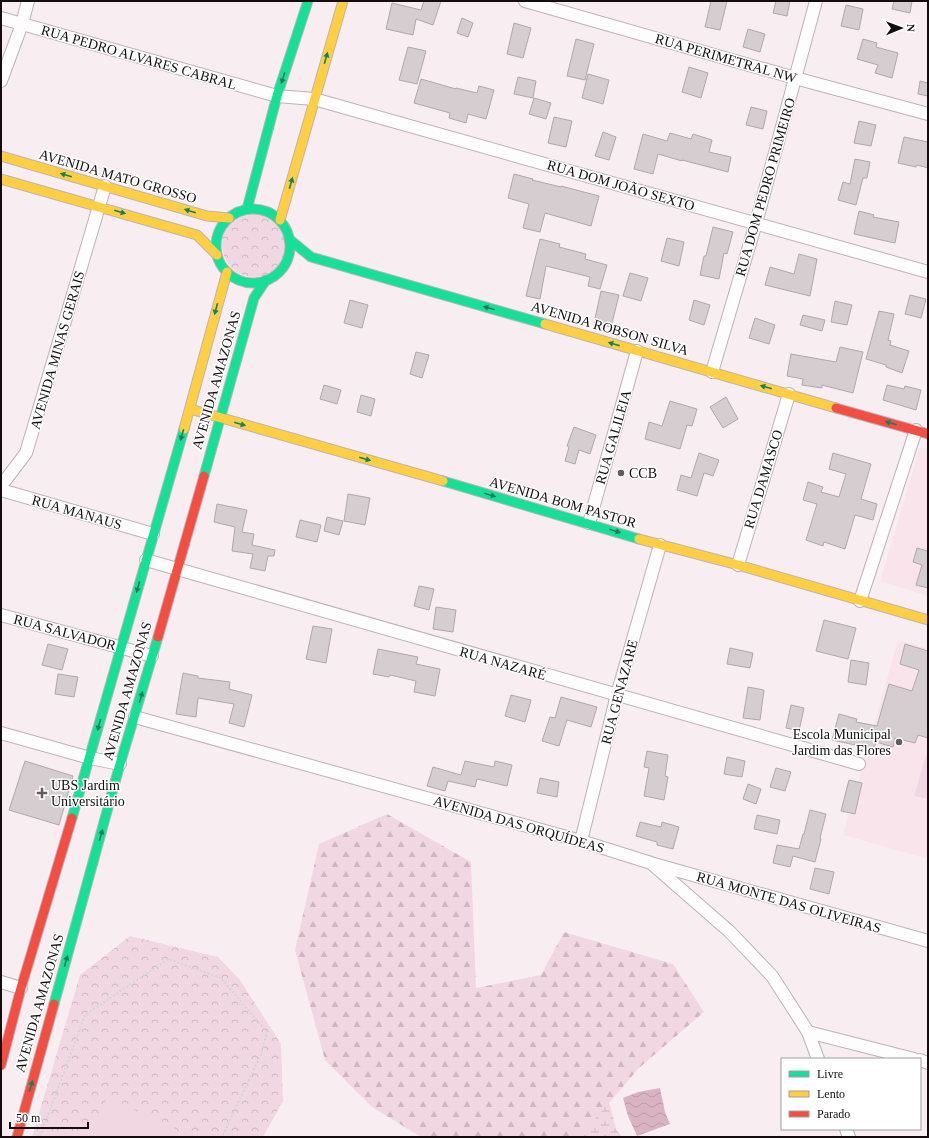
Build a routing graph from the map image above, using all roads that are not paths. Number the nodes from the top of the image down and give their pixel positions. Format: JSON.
{"nodes":[{"id":1,"x":28,"y":1,"type":"edge"},
{"id":2,"x":308,"y":1,"type":"edge"},
{"id":3,"x":342,"y":1,"type":"edge"},
{"id":4,"x":525,"y":1,"type":"edge"},
{"id":5,"x":816,"y":1,"type":"edge"},
{"id":6,"x":1,"y":18,"type":"edge"},
{"id":7,"x":22,"y":24,"type":"junction"},
{"id":8,"x":795,"y":78,"type":"junction"},
{"id":9,"x":1,"y":81,"type":"edge"},
{"id":10,"x":277,"y":96,"type":"junction"},
{"id":11,"x":314,"y":99,"type":"junction"},
{"id":12,"x":928,"y":114,"type":"edge"},
{"id":13,"x":1,"y":156,"type":"edge"},
{"id":14,"x":1,"y":179,"type":"edge"},
{"id":15,"x":105,"y":186,"type":"junction"},
{"id":16,"x":99,"y":206,"type":"junction"},
{"id":17,"x":247,"y":209,"type":"junction"},
{"id":18,"x":229,"y":218,"type":"junction"},
{"id":19,"x":280,"y":220,"type":"junction"},
{"id":20,"x":756,"y":222,"type":"junction"},
{"id":21,"x":289,"y":239,"type":"junction"},
{"id":22,"x":217,"y":255,"type":"junction"},
{"id":23,"x":311,"y":257,"type":"junction"},
{"id":24,"x":284,"y":267,"type":"junction"},
{"id":25,"x":227,"y":272,"type":"junction"},
{"id":26,"x":928,"y":272,"type":"edge"},
{"id":27,"x":266,"y":280,"type":"junction"},
{"id":28,"x":637,"y":350,"type":"junction"},
{"id":29,"x":712,"y":372,"type":"junction"},
{"id":30,"x":789,"y":394,"type":"junction"},
{"id":31,"x":190,"y":409,"type":"junction"},
{"id":32,"x":219,"y":418,"type":"junction"},
{"id":33,"x":916,"y":430,"type":"junction"},
{"id":34,"x":928,"y":434,"type":"edge"},
{"id":35,"x":1,"y":486,"type":"edge"},
{"id":36,"x":1,"y":490,"type":"edge"},
{"id":37,"x":589,"y":523,"type":"junction"},
{"id":38,"x":154,"y":534,"type":"junction"},
{"id":39,"x":660,"y":545,"type":"junction"},
{"id":40,"x":146,"y":560,"type":"junction"},
{"id":41,"x":738,"y":565,"type":"junction"},
{"id":42,"x":177,"y":570,"type":"junction"},
{"id":43,"x":860,"y":601,"type":"junction"},
{"id":44,"x":1,"y":615,"type":"edge"},
{"id":45,"x":928,"y":620,"type":"edge"},
{"id":46,"x":120,"y":648,"type":"junction"},
{"id":47,"x":152,"y":656,"type":"junction"},
{"id":48,"x":617,"y":695,"type":"junction"},
{"id":49,"x":135,"y":717,"type":"junction"},
{"id":50,"x":1,"y":733,"type":"edge"},
{"id":51,"x":90,"y":758,"type":"junction"},
{"id":52,"x":120,"y":764,"type":"junction"},
{"id":53,"x":859,"y":764,"type":"dead end"},
{"id":54,"x":581,"y":841,"type":"junction"},
{"id":55,"x":651,"y":863,"type":"junction"},
{"id":56,"x":928,"y":941,"type":"edge"},
{"id":57,"x":1,"y":982,"type":"edge"},
{"id":58,"x":21,"y":988,"type":"junction"},
{"id":59,"x":808,"y":1032,"type":"junction"},
{"id":60,"x":818,"y":1058,"type":"edge"},
{"id":61,"x":910,"y":1058,"type":"edge"},
{"id":62,"x":1,"y":1065,"type":"edge"},
{"id":63,"x":17,"y":1137,"type":"edge"}],
"edges":[{"from":1,"to":7,"type":"street"},
{"from":2,"to":10,"type":"street","one_way":true},
{"from":11,"to":3,"type":"street","one_way":true},
{"from":4,"to":8,"type":"street","name":"RUA PERIMETRAL NW"},
{"from":5,"to":8,"type":"street","name":"RUA DOM PEDRO PRIMEIRO"},
{"from":6,"to":7,"type":"street","name":"RUA PEDRO ALVARES CABRAL"},
{"from":7,"to":9,"type":"street"},
{"from":7,"to":10,"type":"street","name":"RUA PEDRO ALVARES CABRAL"},
{"from":8,"to":12,"type":"street","name":"RUA PERIMETRAL NW"},
{"from":8,"to":20,"type":"street","name":"RUA DOM PEDRO PRIMEIRO"},
{"from":10,"to":11,"type":"street","name":"RUA PEDRO ALVARES CABRAL"},
{"from":10,"to":17,"type":"street"},
{"from":19,"to":11,"type":"street","one_way":true},
{"from":11,"to":20,"type":"street","name":"RUA DOM JOÃO SEXTO"},
{"from":15,"to":13,"type":"street","name":"AVENIDA MATO GROSSO","one_way":true},
{"from":14,"to":16,"type":"street"},
{"from":15,"to":16,"type":"street","name":"AVENIDA MINAS GERAIS"},
{"from":18,"to":15,"type":"street","name":"AVENIDA MATO GROSSO","one_way":true},
{"from":16,"to":22,"type":"street","one_way":true},
{"from":16,"to":35,"type":"street","name":"AVENIDA MINAS GERAIS"},
{"from":17,"to":18,"type":"street"},
{"from":17,"to":19,"type":"street"},
{"from":18,"to":22,"type":"street"},
{"from":19,"to":21,"type":"street"},
{"from":20,"to":26,"type":"street","name":"RUA DOM JOÃO SEXTO"},
{"from":20,"to":29,"type":"street","name":"RUA DOM PEDRO PRIMEIRO"},
{"from":21,"to":23,"type":"street","name":"AVENIDA ROBSON SILVA"},
{"from":21,"to":24,"type":"street"},
{"from":22,"to":25,"type":"street"},
{"from":23,"to":24,"type":"street"},
{"from":28,"to":23,"type":"street","name":"AVENIDA ROBSON SILVA","one_way":true},
{"from":24,"to":27,"type":"street"},
{"from":25,"to":27,"type":"street"},
{"from":25,"to":31,"type":"street","name":"AVENIDA AMAZONAS","one_way":true},
{"from":27,"to":32,"type":"street","name":"AVENIDA AMAZONAS"},
{"from":28,"to":29,"type":"street","name":"AVENIDA ROBSON SILVA"},
{"from":28,"to":37,"type":"street","name":"RUA GALILEIA"},
{"from":30,"to":29,"type":"street","name":"AVENIDA ROBSON SILVA","one_way":true},
{"from":33,"to":30,"type":"street","name":"AVENIDA ROBSON SILVA","one_way":true},
{"from":30,"to":41,"type":"street","name":"RUA DAMASCO"},
{"from":31,"to":32,"type":"street","name":"AVENIDA BOM PASTOR"},
{"from":31,"to":38,"type":"street","name":"AVENIDA AMAZONAS","one_way":true},
{"from":32,"to":37,"type":"street","name":"AVENIDA BOM PASTOR","one_way":true},
{"from":32,"to":42,"type":"street","name":"AVENIDA AMAZONAS"},
{"from":33,"to":34,"type":"street","name":"AVENIDA ROBSON SILVA"},
{"from":33,"to":43,"type":"street"},
{"from":36,"to":38,"type":"street","name":"RUA MANAUS"},
{"from":37,"to":39,"type":"street","name":"AVENIDA BOM PASTOR","one_way":true},
{"from":38,"to":40,"type":"street","name":"AVENIDA AMAZONAS"},
{"from":39,"to":41,"type":"street","name":"AVENIDA BOM PASTOR"},
{"from":39,"to":48,"type":"street","name":"RUA GENAZARE"},
{"from":40,"to":42,"type":"street","name":"RUA NAZARÉ"},
{"from":40,"to":46,"type":"street","name":"AVENIDA AMAZONAS","one_way":true},
{"from":41,"to":43,"type":"street","name":"AVENIDA BOM PASTOR"},
{"from":42,"to":47,"type":"street","name":"AVENIDA AMAZONAS"},
{"from":42,"to":48,"type":"street","name":"RUA NAZARÉ"},
{"from":43,"to":45,"type":"street","name":"AVENIDA BOM PASTOR"},
{"from":44,"to":46,"type":"street","name":"RUA SALVADOR"},
{"from":46,"to":47,"type":"street","name":"RUA SALVADOR"},
{"from":46,"to":51,"type":"street","name":"AVENIDA AMAZONAS","one_way":true},
{"from":49,"to":47,"type":"street","name":"AVENIDA AMAZONAS","one_way":true},
{"from":48,"to":53,"type":"street","name":"RUA NAZARÉ"},
{"from":48,"to":54,"type":"street","name":"RUA GENAZARE"},
{"from":49,"to":52,"type":"street","name":"AVENIDA AMAZONAS"},
{"from":49,"to":54,"type":"street","name":"AVENIDA DAS ORQUÍDEAS"},
{"from":50,"to":51,"type":"street"},
{"from":51,"to":52,"type":"street"},
{"from":51,"to":58,"type":"street","name":"AVENIDA AMAZONAS"},
{"from":63,"to":52,"type":"street","name":"AVENIDA AMAZONAS","one_way":true},
{"from":54,"to":55,"type":"street","name":"AVENIDA DAS ORQUÍDEAS"},
{"from":55,"to":56,"type":"street","name":"RUA MONTE DAS OLIVEIRAS"},
{"from":55,"to":59,"type":"street","name":"AVENIDA DAS ORQUÍDEAS"},
{"from":57,"to":58,"type":"street"},
{"from":58,"to":62,"type":"street","name":"AVENIDA AMAZONAS"},
{"from":59,"to":60,"type":"street","name":"AVENIDA DAS ORQUÍDEAS"},
{"from":59,"to":61,"type":"street"}]}
